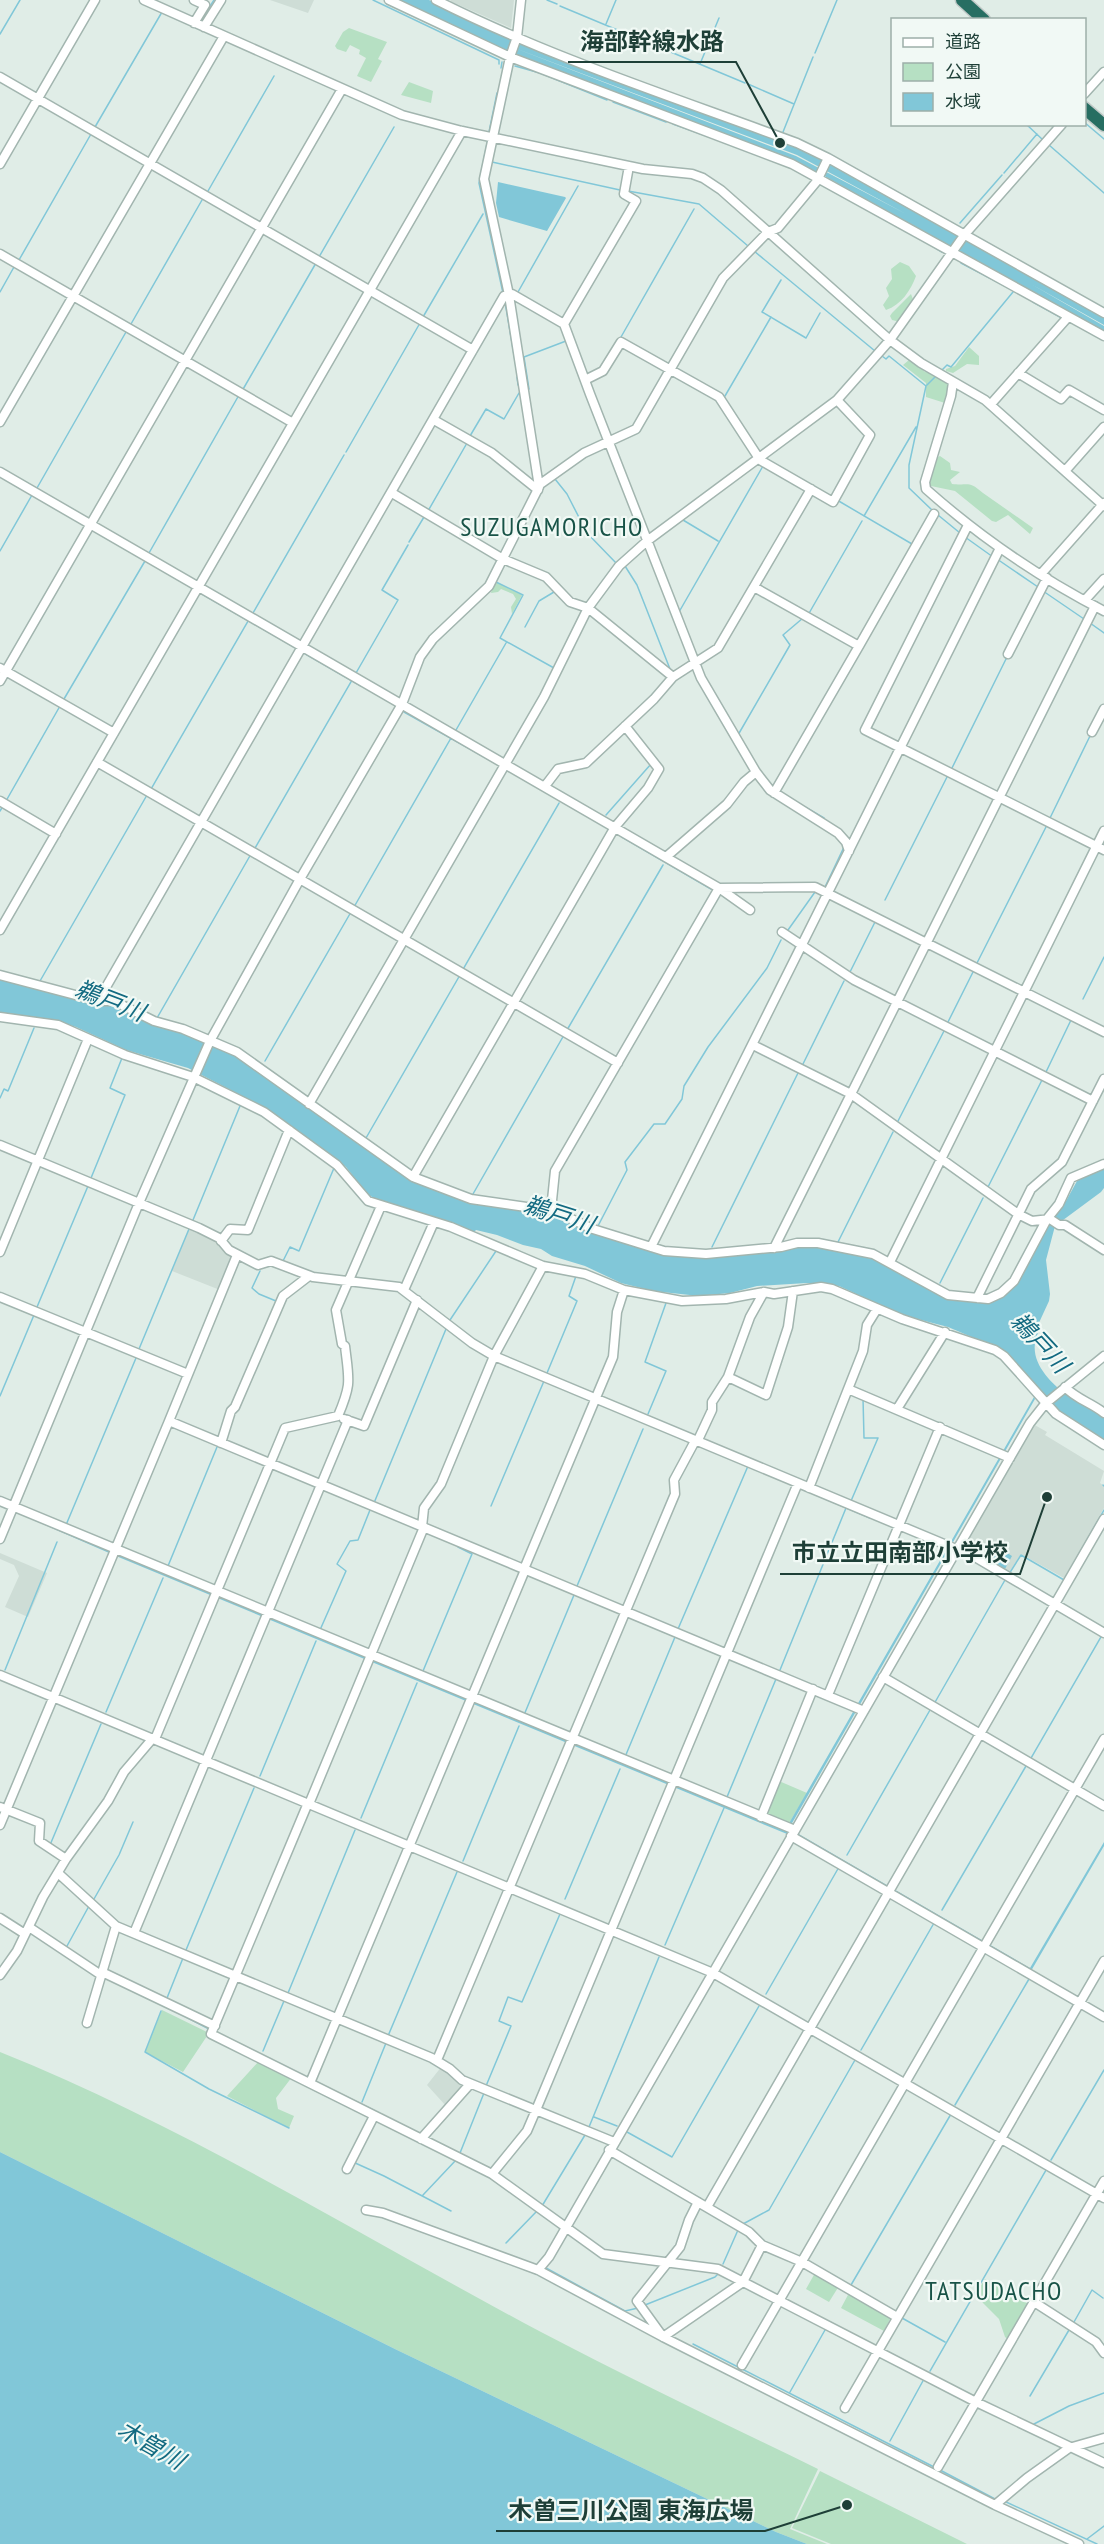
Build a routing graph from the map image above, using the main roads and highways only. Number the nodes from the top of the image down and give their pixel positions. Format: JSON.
{"nodes":[{"id":1,"x":962,"y":0,"type":"edge"},
{"id":2,"x":982,"y":18,"type":"edge"},
{"id":3,"x":1086,"y":110,"type":"edge"},
{"id":4,"x":1104,"y":125,"type":"edge"}],
"edges":[{"from":1,"to":2,"type":"highway"},
{"from":3,"to":4,"type":"highway"}]}
